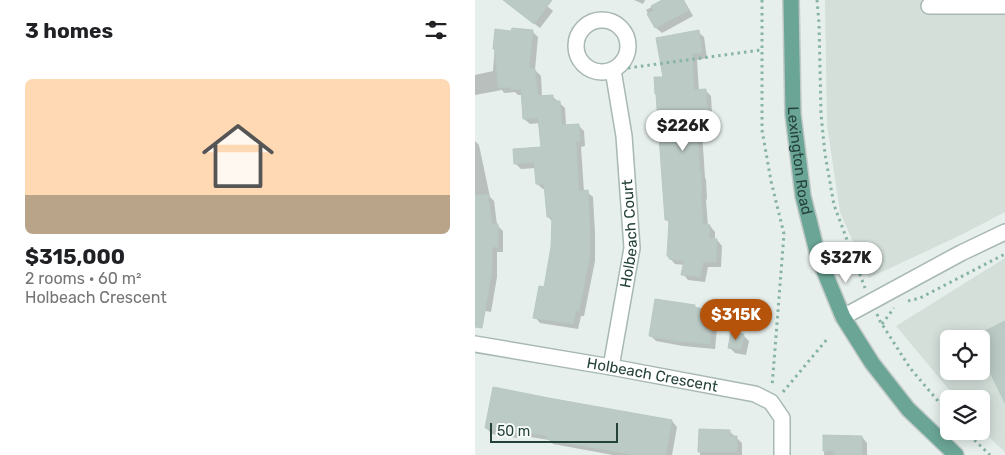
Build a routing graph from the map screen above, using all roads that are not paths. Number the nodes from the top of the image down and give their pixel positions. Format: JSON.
{"nodes":[{"id":1,"x":791,"y":0,"type":"edge"},
{"id":2,"x":929,"y":6,"type":"dead end"},
{"id":3,"x":1005,"y":6,"type":"edge"},
{"id":4,"x":613,"y":70,"type":"road end"},
{"id":5,"x":1005,"y":232,"type":"edge"},
{"id":6,"x":843,"y":317,"type":"junction"},
{"id":7,"x":475,"y":344,"type":"edge"},
{"id":8,"x":611,"y":367,"type":"junction"},
{"id":9,"x":782,"y":455,"type":"edge"},
{"id":10,"x":956,"y":455,"type":"edge"}],
"edges":[{"from":1,"to":6,"type":"main road","name":"Lexington Road"},
{"from":2,"to":3,"type":"street"},
{"from":4,"to":8,"type":"street","name":"Holbeach Court"},
{"from":5,"to":6,"type":"street"},
{"from":6,"to":10,"type":"main road","name":"Lexington Road"},
{"from":7,"to":8,"type":"street","name":"Holbeach Crescent"},
{"from":8,"to":9,"type":"street","name":"Holbeach Crescent"}]}
